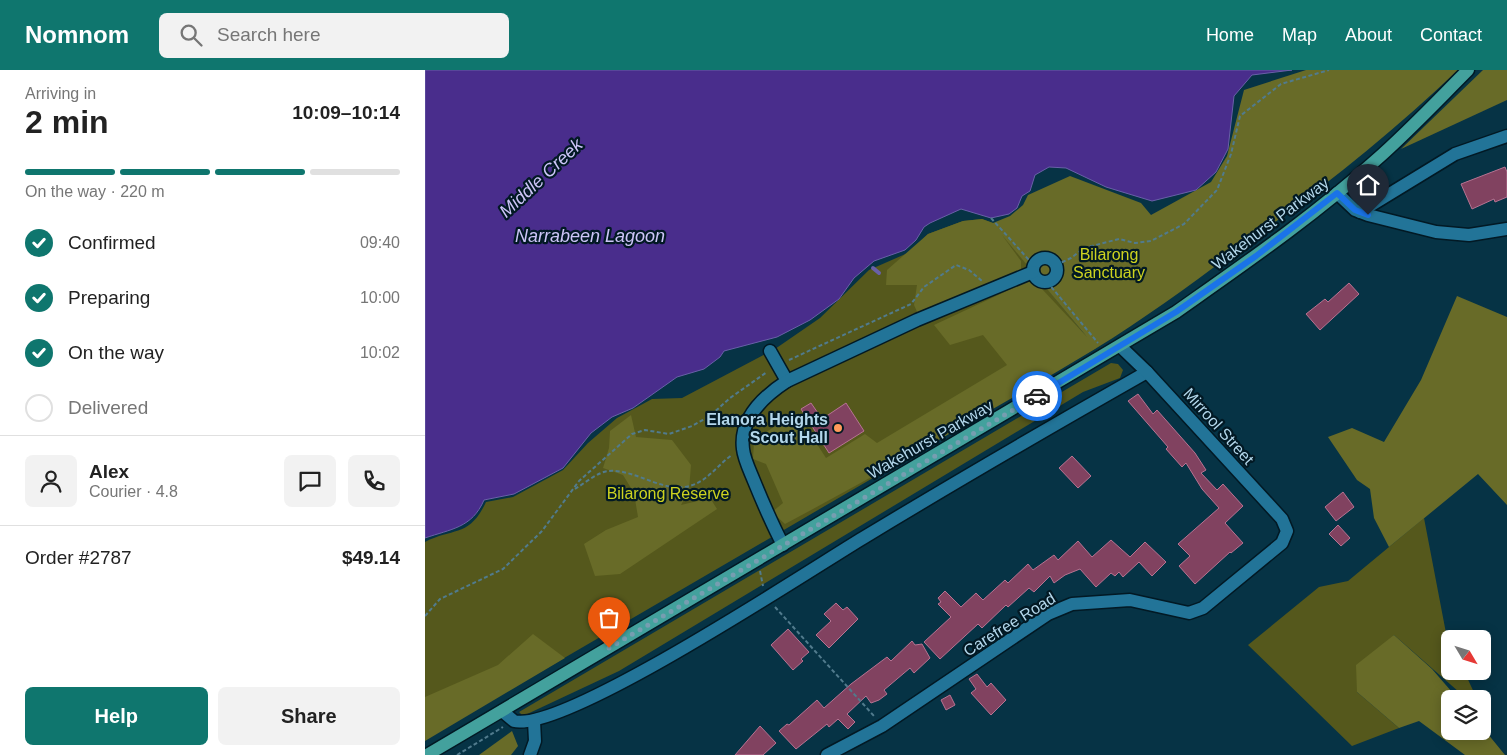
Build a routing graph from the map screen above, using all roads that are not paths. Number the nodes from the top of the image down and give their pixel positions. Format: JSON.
{"nodes":[{"id":1,"x":1468,"y":70,"type":"edge"},
{"id":2,"x":1507,"y":136,"type":"edge"},
{"id":3,"x":1337,"y":193,"type":"junction"},
{"id":4,"x":1360,"y":212,"type":"junction"},
{"id":5,"x":1507,"y":229,"type":"edge"},
{"id":6,"x":1034,"y":268,"type":"junction"},
{"id":7,"x":1121,"y":347,"type":"junction"},
{"id":8,"x":770,"y":351,"type":"dead end"},
{"id":9,"x":1147,"y":372,"type":"junction"},
{"id":10,"x":787,"y":381,"type":"junction"},
{"id":11,"x":1287,"y":531,"type":"joint"},
{"id":12,"x":783,"y":545,"type":"junction"},
{"id":13,"x":503,"y":711,"type":"junction"},
{"id":14,"x":534,"y":721,"type":"junction"},
{"id":15,"x":427,"y":755,"type":"edge"},
{"id":16,"x":530,"y":755,"type":"edge"},
{"id":17,"x":827,"y":755,"type":"edge"}],
"edges":[{"from":1,"to":3,"type":"main road","name":"Wakehurst Parkway"},
{"from":2,"to":4,"type":"street"},
{"from":3,"to":4,"type":"street"},
{"from":3,"to":7,"type":"main road","name":"Wakehurst Parkway"},
{"from":4,"to":5,"type":"street"},
{"from":6,"to":6,"type":"street"},
{"from":6,"to":10,"type":"street"},
{"from":7,"to":9,"type":"street","name":"Mirrool Street"},
{"from":7,"to":12,"type":"main road","name":"Wakehurst Parkway"},
{"from":8,"to":10,"type":"street"},
{"from":9,"to":11,"type":"street","name":"Mirrool Street"},
{"from":9,"to":14,"type":"street"},
{"from":10,"to":12,"type":"street"},
{"from":11,"to":17,"type":"street","name":"Carefree Road"},
{"from":12,"to":13,"type":"main road","name":"Wakehurst Parkway"},
{"from":13,"to":14,"type":"street"},
{"from":13,"to":15,"type":"main road","name":"Wakehurst Parkway"},
{"from":14,"to":16,"type":"street"}]}
